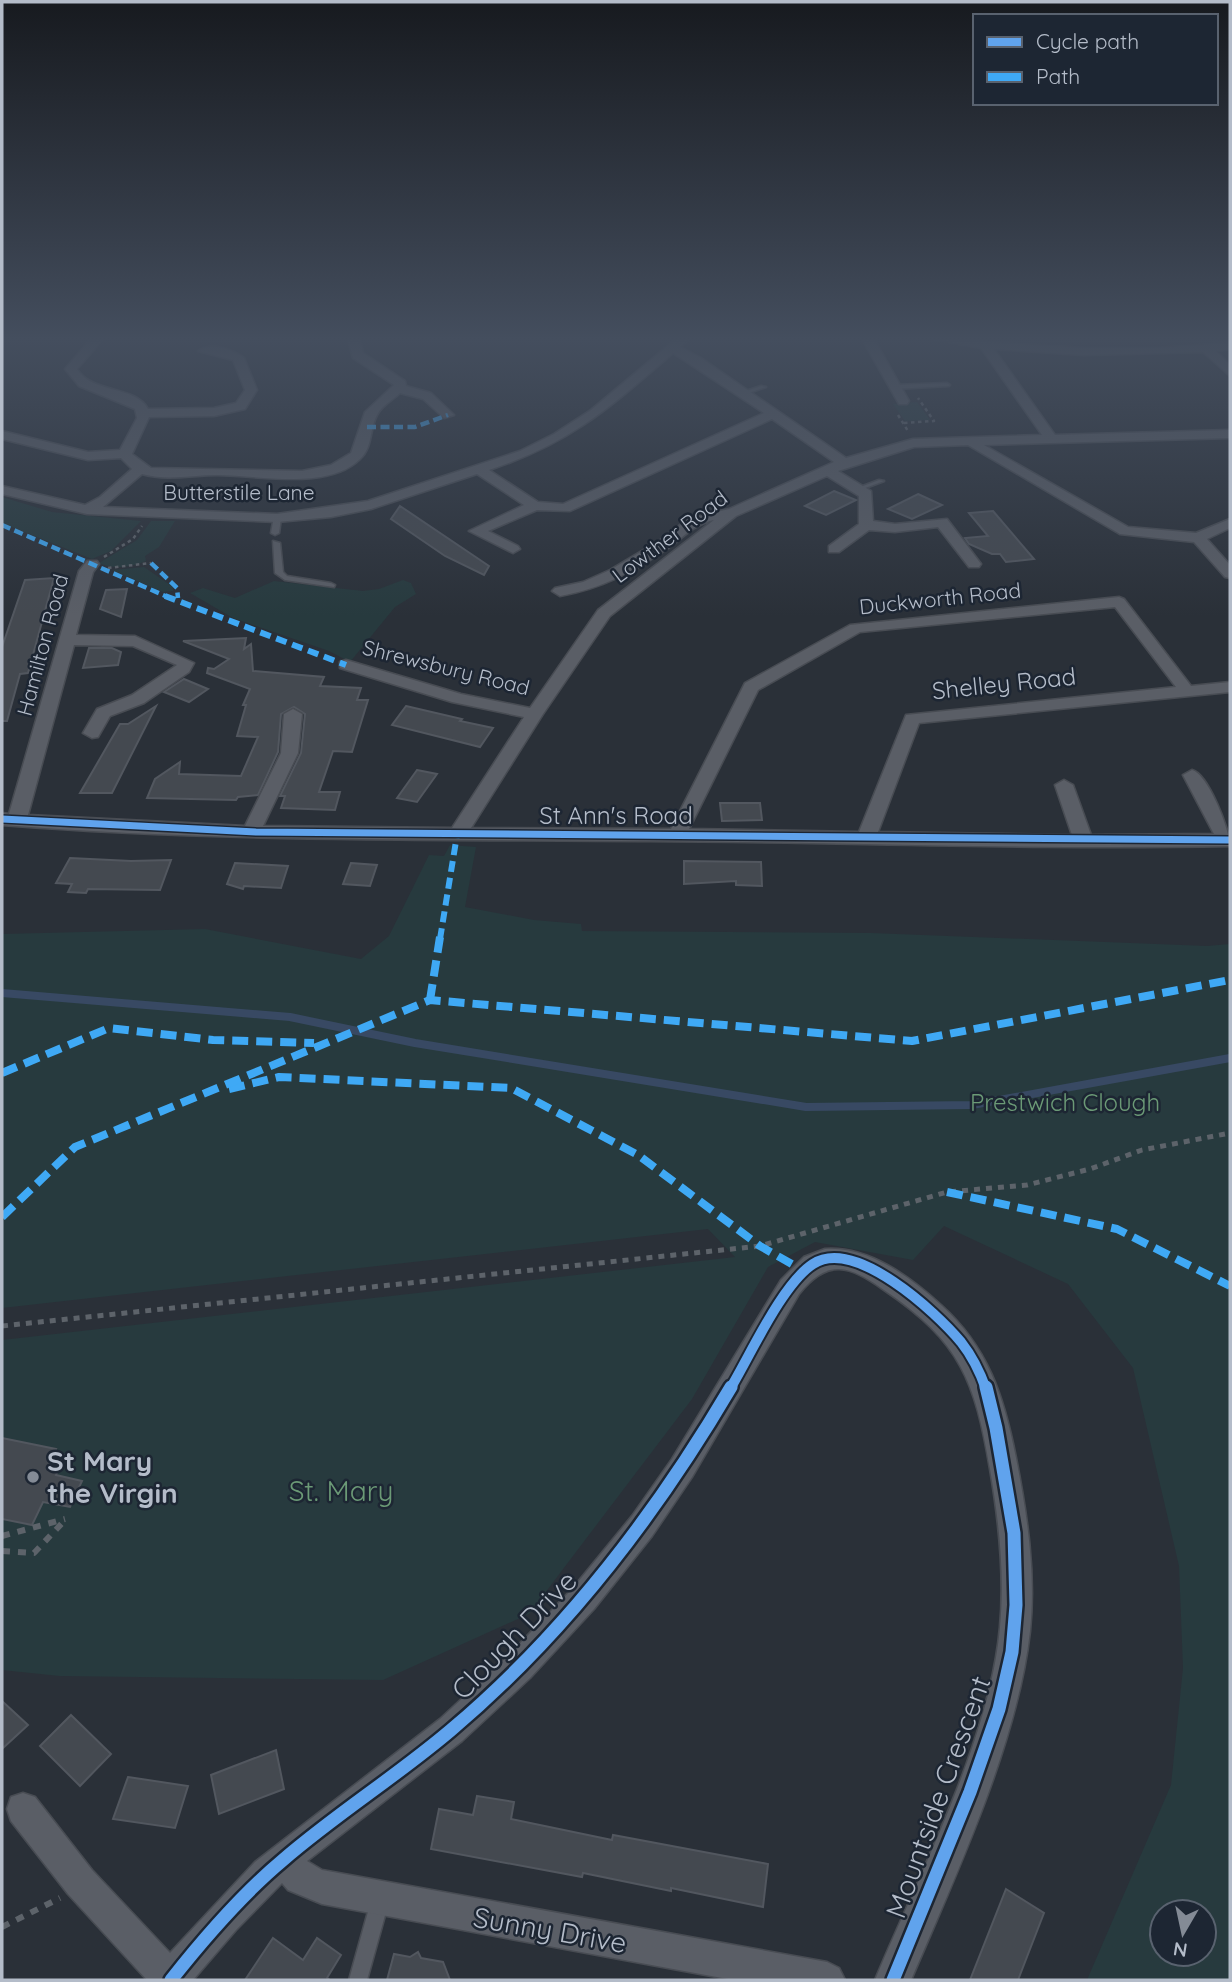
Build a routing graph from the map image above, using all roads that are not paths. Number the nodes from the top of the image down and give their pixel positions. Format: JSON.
{"nodes":[{"id":1,"x":136,"y":431,"type":"edge"},
{"id":2,"x":367,"y":431,"type":"edge"},
{"id":3,"x":567,"y":431,"type":"edge"},
{"id":4,"x":734,"y":431,"type":"edge"},
{"id":5,"x":798,"y":431,"type":"edge"},
{"id":6,"x":1046,"y":431,"type":"edge"},
{"id":7,"x":1230,"y":434,"type":"edge"},
{"id":8,"x":2,"y":435,"type":"edge"},
{"id":9,"x":1051,"y":439,"type":"junction"},
{"id":10,"x":970,"y":440,"type":"junction"},
{"id":11,"x":125,"y":454,"type":"junction"},
{"id":12,"x":844,"y":463,"type":"junction"},
{"id":13,"x":139,"y":469,"type":"junction"},
{"id":14,"x":479,"y":470,"type":"junction"},
{"id":15,"x":827,"y":470,"type":"junction"},
{"id":16,"x":154,"y":472,"type":"junction"},
{"id":17,"x":881,"y":481,"type":"dead end"},
{"id":18,"x":858,"y":489,"type":"junction"},
{"id":19,"x":2,"y":490,"type":"edge"},
{"id":20,"x":535,"y":506,"type":"junction"},
{"id":21,"x":87,"y":510,"type":"junction"},
{"id":22,"x":117,"y":512,"type":"junction"},
{"id":23,"x":731,"y":513,"type":"junction"},
{"id":24,"x":277,"y":518,"type":"junction"},
{"id":25,"x":1230,"y":523,"type":"edge"},
{"id":26,"x":866,"y":525,"type":"junction"},
{"id":27,"x":275,"y":533,"type":"dead end"},
{"id":28,"x":1198,"y":538,"type":"junction"},
{"id":29,"x":276,"y":542,"type":"dead end"},
{"id":30,"x":513,"y":549,"type":"dead end"},
{"id":31,"x":834,"y":549,"type":"dead end"},
{"id":32,"x":974,"y":564,"type":"dead end"},
{"id":33,"x":97,"y":566,"type":"road end"},
{"id":34,"x":1230,"y":574,"type":"edge"},
{"id":35,"x":331,"y":585,"type":"dead end"},
{"id":36,"x":560,"y":591,"type":"dead end"},
{"id":37,"x":69,"y":640,"type":"junction"},
{"id":38,"x":346,"y":665,"type":"dead end"},
{"id":39,"x":1230,"y":687,"type":"edge"},
{"id":40,"x":1186,"y":690,"type":"junction"},
{"id":41,"x":293,"y":714,"type":"dead end"},
{"id":42,"x":534,"y":714,"type":"junction"},
{"id":43,"x":92,"y":733,"type":"dead end"},
{"id":44,"x":1192,"y":775,"type":"dead end"},
{"id":45,"x":1064,"y":785,"type":"dead end"},
{"id":46,"x":9,"y":820,"type":"edge"},
{"id":47,"x":251,"y":833,"type":"junction"},
{"id":48,"x":457,"y":835,"type":"junction"},
{"id":49,"x":680,"y":835,"type":"junction"},
{"id":50,"x":870,"y":839,"type":"junction"},
{"id":51,"x":1228,"y":840,"type":"edge"},
{"id":52,"x":1084,"y":842,"type":"junction"},
{"id":53,"x":820,"y":1260,"type":"joint"},
{"id":54,"x":23,"y":1809,"type":"dead end"},
{"id":55,"x":284,"y":1859,"type":"junction"},
{"id":56,"x":381,"y":1898,"type":"junction"},
{"id":57,"x":171,"y":1980,"type":"edge"},
{"id":58,"x":358,"y":1980,"type":"edge"},
{"id":59,"x":827,"y":1980,"type":"edge"},
{"id":60,"x":892,"y":1980,"type":"edge"}],
"edges":[{"from":1,"to":11,"type":"street"},
{"from":2,"to":16,"type":"street"},
{"from":3,"to":14,"type":"street","name":"Butterstile Lane"},
{"from":4,"to":20,"type":"street"},
{"from":5,"to":12,"type":"street"},
{"from":6,"to":9,"type":"street"},
{"from":7,"to":9,"type":"street","name":"Lowther Road"},
{"from":8,"to":11,"type":"street"},
{"from":9,"to":10,"type":"street","name":"Lowther Road"},
{"from":10,"to":12,"type":"street","name":"Lowther Road"},
{"from":10,"to":28,"type":"street"},
{"from":11,"to":13,"type":"street"},
{"from":12,"to":15,"type":"street","name":"Lowther Road"},
{"from":13,"to":16,"type":"street"},
{"from":13,"to":21,"type":"street"},
{"from":14,"to":20,"type":"street"},
{"from":14,"to":24,"type":"street","name":"Butterstile Lane"},
{"from":15,"to":18,"type":"street"},
{"from":15,"to":23,"type":"street","name":"Lowther Road"},
{"from":16,"to":22,"type":"street"},
{"from":17,"to":18,"type":"lane"},
{"from":18,"to":26,"type":"street"},
{"from":19,"to":21,"type":"street","name":"Butterstile Lane"},
{"from":20,"to":30,"type":"street"},
{"from":21,"to":22,"type":"street","name":"Butterstile Lane"},
{"from":22,"to":24,"type":"street","name":"Butterstile Lane"},
{"from":23,"to":36,"type":"street"},
{"from":23,"to":42,"type":"street","name":"Lowther Road"},
{"from":24,"to":27,"type":"lane"},
{"from":25,"to":28,"type":"street"},
{"from":26,"to":31,"type":"street"},
{"from":26,"to":32,"type":"street"},
{"from":28,"to":34,"type":"street"},
{"from":29,"to":35,"type":"lane"},
{"from":33,"to":37,"type":"street","name":"Hamilton Road"},
{"from":37,"to":43,"type":"street"},
{"from":37,"to":46,"type":"street","name":"Hamilton Road"},
{"from":38,"to":42,"type":"street","name":"Shrewsbury Road"},
{"from":39,"to":40,"type":"street","name":"Shelley Road"},
{"from":40,"to":49,"type":"street","name":"Duckworth Road"},
{"from":40,"to":50,"type":"street","name":"Shelley Road"},
{"from":41,"to":47,"type":"street"},
{"from":42,"to":48,"type":"street","name":"Lowther Road"},
{"from":44,"to":51,"type":"street"},
{"from":45,"to":52,"type":"street"},
{"from":46,"to":47,"type":"street","name":"St Ann's Road"},
{"from":47,"to":48,"type":"street","name":"St Ann's Road"},
{"from":48,"to":49,"type":"street","name":"St Ann's Road"},
{"from":49,"to":50,"type":"street","name":"St Ann's Road"},
{"from":50,"to":52,"type":"street","name":"St Ann's Road"},
{"from":51,"to":52,"type":"street","name":"St Ann's Road"},
{"from":53,"to":55,"type":"street","name":"Clough Drive"},
{"from":53,"to":60,"type":"street","name":"Mountside Crescent"},
{"from":54,"to":57,"type":"street"},
{"from":55,"to":56,"type":"street","name":"Sunny Drive"},
{"from":55,"to":57,"type":"street","name":"Clough Drive"},
{"from":56,"to":58,"type":"lane"},
{"from":56,"to":59,"type":"street","name":"Sunny Drive"}]}
